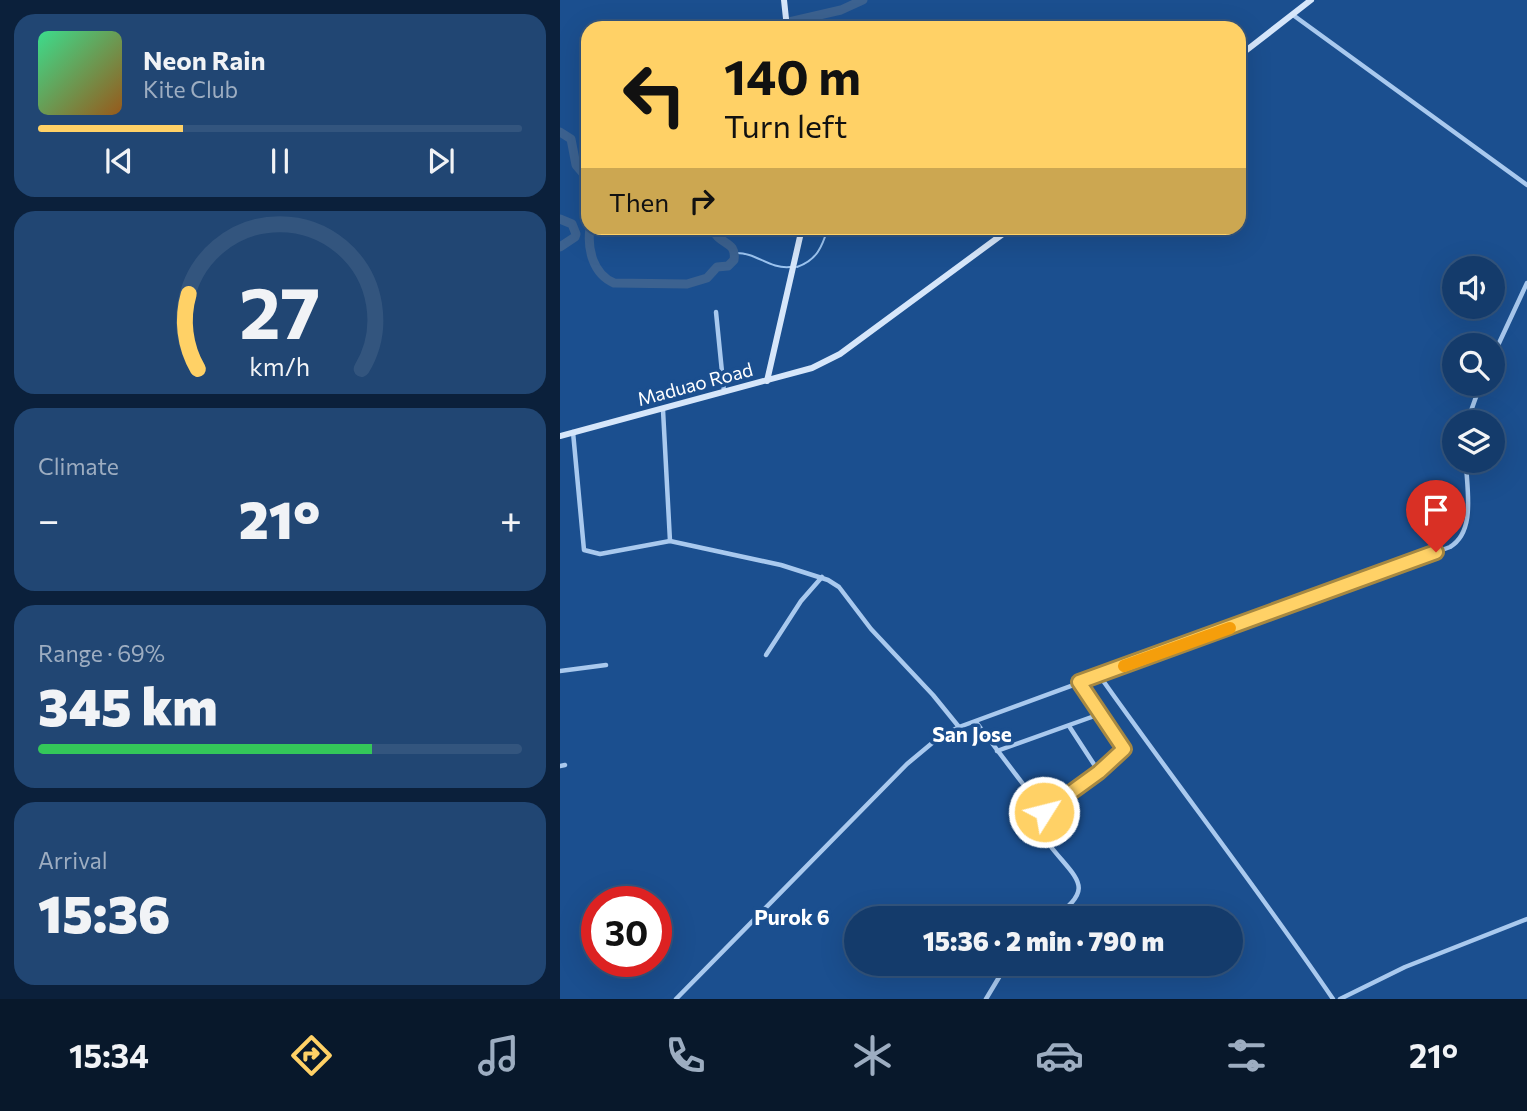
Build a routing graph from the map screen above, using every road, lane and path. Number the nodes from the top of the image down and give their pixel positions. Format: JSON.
{"nodes":[{"id":1,"x":784,"y":0,"type":"edge"},
{"id":2,"x":1311,"y":0,"type":"edge"},
{"id":3,"x":1293,"y":15,"type":"junction"},
{"id":4,"x":786,"y":21,"type":"edge"},
{"id":5,"x":1246,"y":51,"type":"edge"},
{"id":6,"x":1527,"y":185,"type":"edge"},
{"id":7,"x":800,"y":235,"type":"edge"},
{"id":8,"x":1002,"y":235,"type":"edge"},
{"id":9,"x":1527,"y":283,"type":"edge"},
{"id":10,"x":716,"y":312,"type":"dead end"},
{"id":11,"x":1504,"y":333,"type":"edge"},
{"id":12,"x":767,"y":381,"type":"junction"},
{"id":13,"x":724,"y":391,"type":"junction"},
{"id":14,"x":663,"y":410,"type":"junction"},
{"id":15,"x":573,"y":432,"type":"junction"},
{"id":16,"x":560,"y":436,"type":"edge"},
{"id":17,"x":1466,"y":473,"type":"edge"},
{"id":18,"x":670,"y":541,"type":"junction"},
{"id":19,"x":821,"y":578,"type":"junction"},
{"id":20,"x":766,"y":655,"type":"dead end"},
{"id":21,"x":606,"y":665,"type":"dead end"},
{"id":22,"x":560,"y":671,"type":"edge"},
{"id":23,"x":1099,"y":675,"type":"junction"},
{"id":24,"x":1079,"y":682,"type":"junction"},
{"id":25,"x":1100,"y":715,"type":"junction"},
{"id":26,"x":976,"y":721,"type":"junction"},
{"id":27,"x":1069,"y":725,"type":"junction"},
{"id":28,"x":959,"y":727,"type":"junction"},
{"id":29,"x":997,"y":751,"type":"junction"},
{"id":30,"x":1099,"y":772,"type":"junction"},
{"id":31,"x":1044,"y":812,"type":"junction"},
{"id":32,"x":1068,"y":906,"type":"edge"},
{"id":33,"x":1527,"y":919,"type":"edge"},
{"id":34,"x":1000,"y":976,"type":"edge"},
{"id":35,"x":676,"y":999,"type":"edge"},
{"id":36,"x":986,"y":999,"type":"edge"},
{"id":37,"x":1333,"y":999,"type":"edge"},
{"id":38,"x":1340,"y":999,"type":"edge"}],
"edges":[{"from":1,"to":4,"type":"main road"},
{"from":2,"to":3,"type":"main road"},
{"from":3,"to":5,"type":"main road"},
{"from":3,"to":6,"type":"street"},
{"from":7,"to":12,"type":"main road","name":"Maduao Road"},
{"from":8,"to":12,"type":"main road"},
{"from":9,"to":11,"type":"street"},
{"from":10,"to":13,"type":"street"},
{"from":12,"to":13,"type":"main road","name":"Maduao Road"},
{"from":13,"to":14,"type":"main road","name":"Maduao Road"},
{"from":14,"to":15,"type":"main road","name":"Maduao Road"},
{"from":14,"to":18,"type":"street"},
{"from":15,"to":16,"type":"main road","name":"Maduao Road"},
{"from":15,"to":18,"type":"street"},
{"from":17,"to":23,"type":"street"},
{"from":18,"to":19,"type":"street"},
{"from":19,"to":20,"type":"street"},
{"from":19,"to":28,"type":"street"},
{"from":21,"to":22,"type":"street"},
{"from":23,"to":24,"type":"street"},
{"from":23,"to":37,"type":"street"},
{"from":24,"to":25,"type":"street"},
{"from":24,"to":26,"type":"street"},
{"from":25,"to":27,"type":"street"},
{"from":25,"to":30,"type":"street"},
{"from":26,"to":28,"type":"street"},
{"from":26,"to":29,"type":"street"},
{"from":27,"to":29,"type":"street"},
{"from":27,"to":30,"type":"street"},
{"from":28,"to":35,"type":"street"},
{"from":29,"to":31,"type":"street"},
{"from":30,"to":31,"type":"street"},
{"from":31,"to":32,"type":"street"},
{"from":33,"to":38,"type":"street"},
{"from":34,"to":36,"type":"street"}]}
